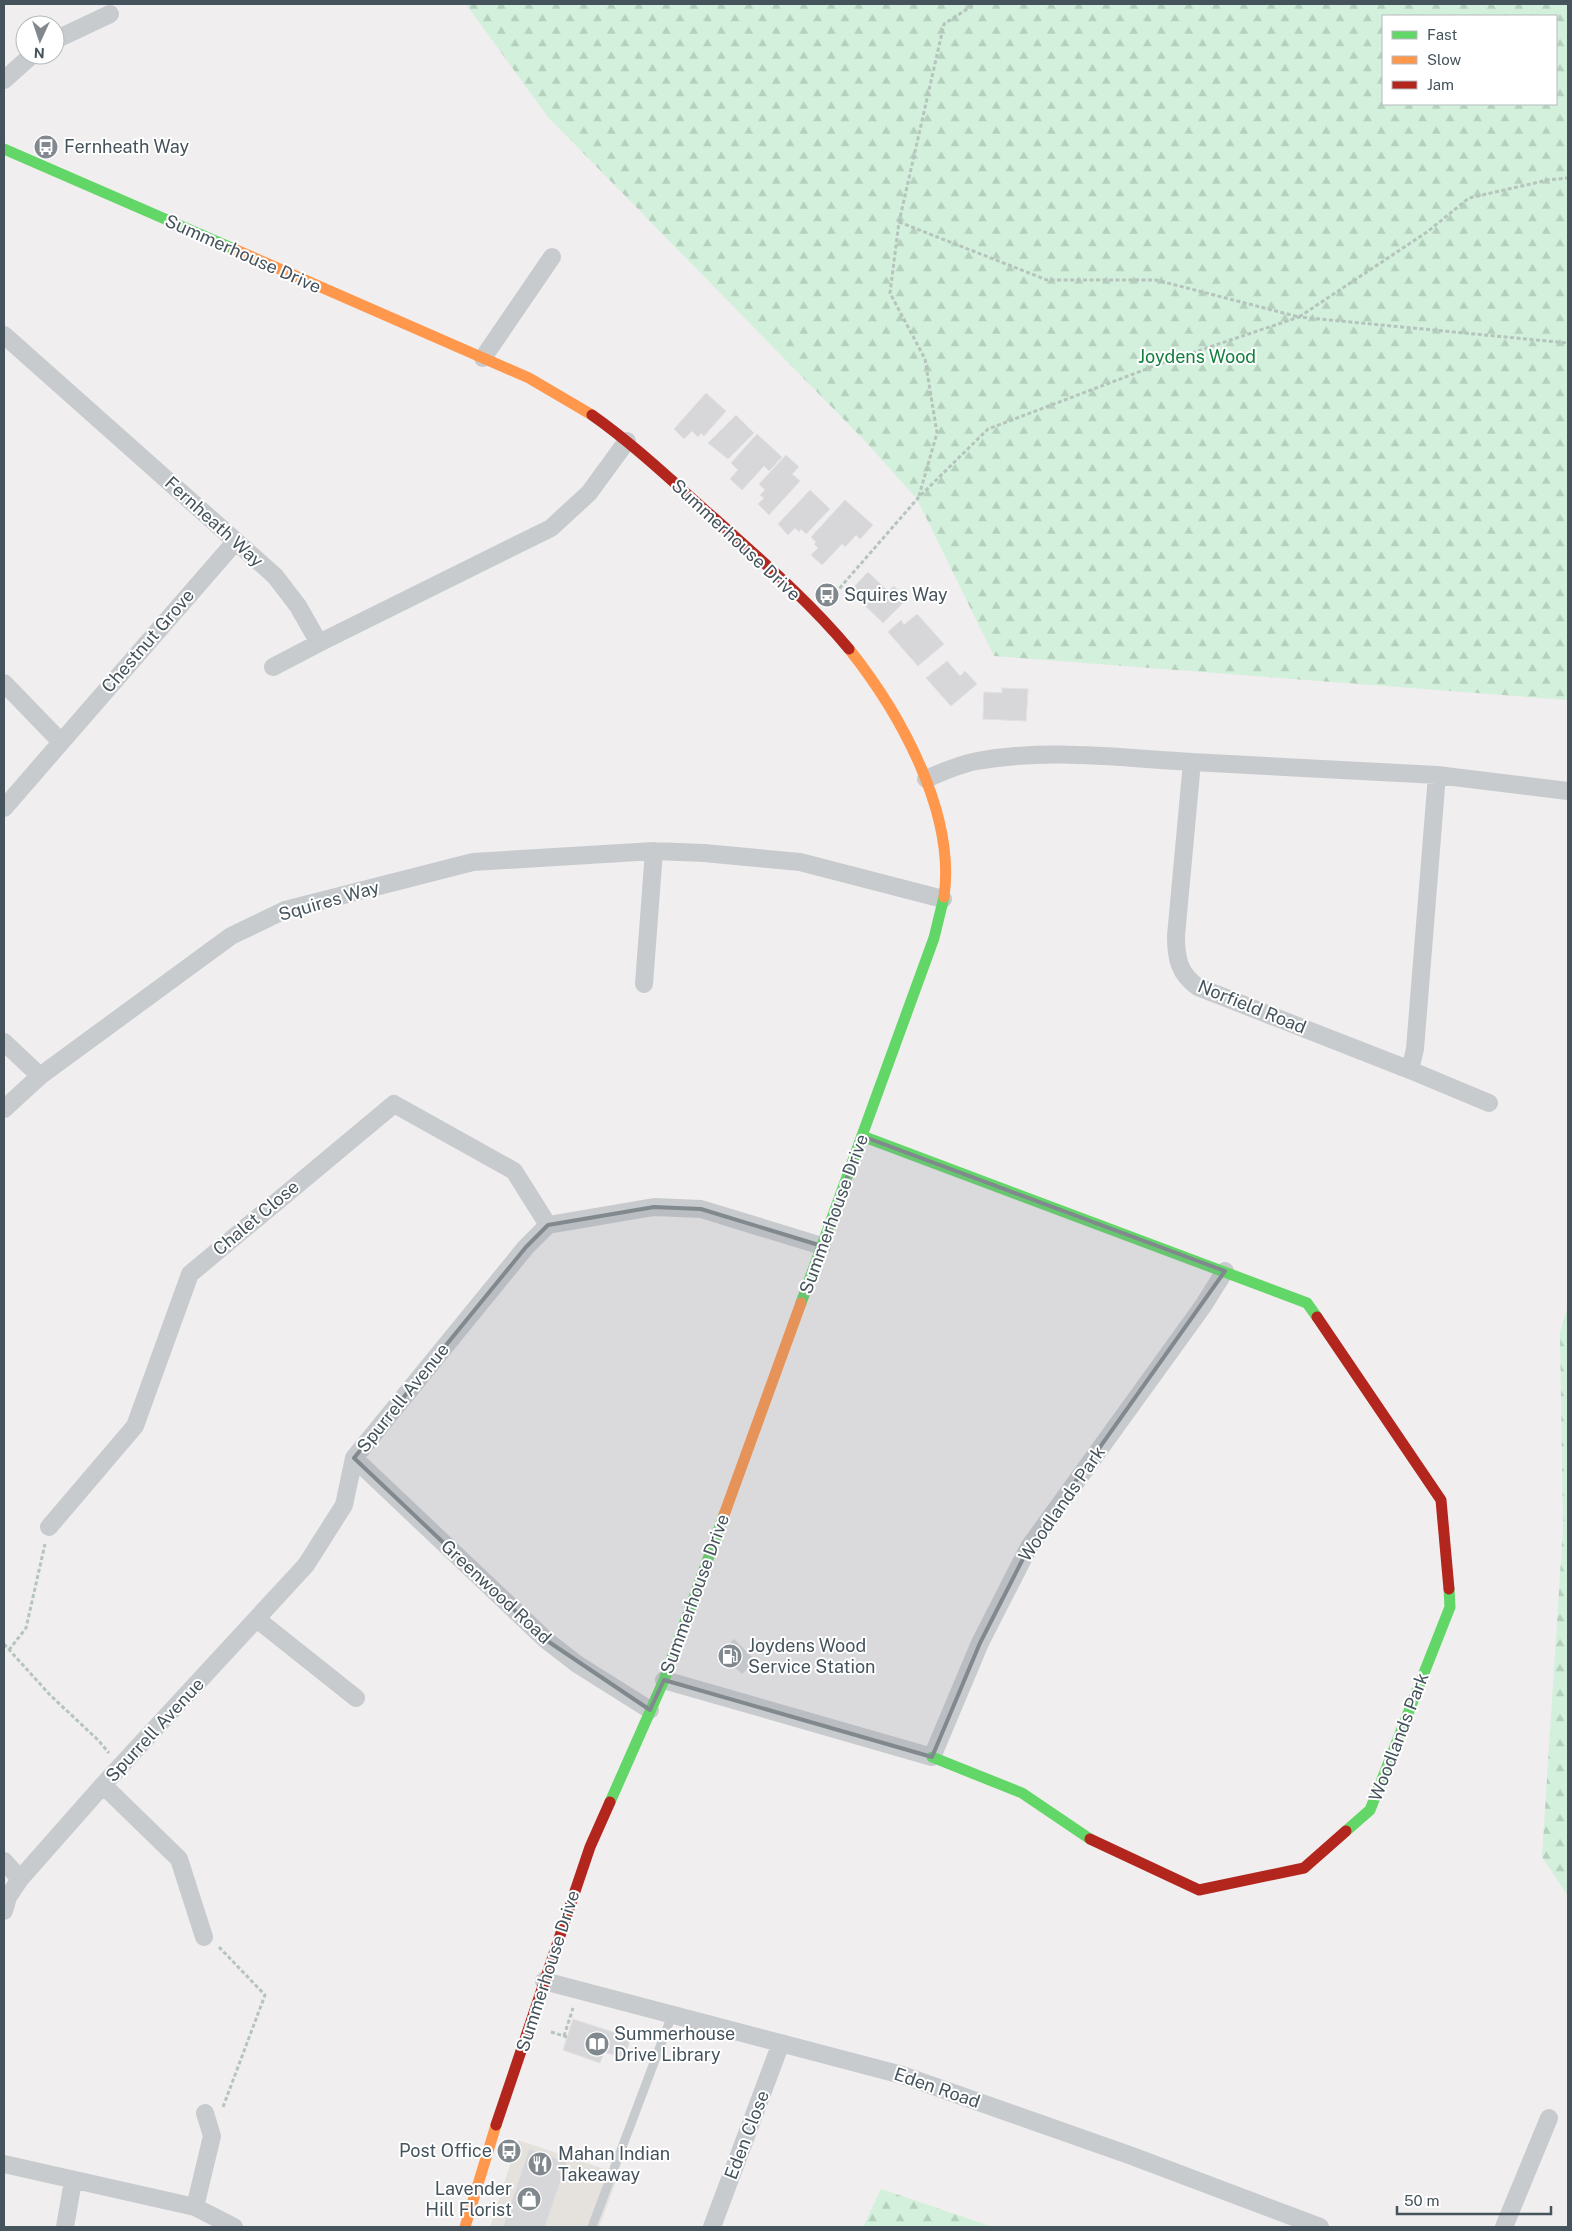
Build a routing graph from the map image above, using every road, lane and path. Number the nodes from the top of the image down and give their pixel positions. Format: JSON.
{"nodes":[{"id":1,"x":975,"y":4,"type":"edge"},
{"id":2,"x":110,"y":14,"type":"dead end"},
{"id":3,"x":65,"y":35,"type":"edge"},
{"id":4,"x":21,"y":65,"type":"edge"},
{"id":5,"x":4,"y":80,"type":"edge"},
{"id":6,"x":6,"y":156,"type":"edge"},
{"id":7,"x":1568,"y":178,"type":"edge"},
{"id":8,"x":899,"y":222,"type":"junction"},
{"id":9,"x":552,"y":257,"type":"dead end"},
{"id":10,"x":1299,"y":317,"type":"junction"},
{"id":11,"x":4,"y":335,"type":"edge"},
{"id":12,"x":1568,"y":343,"type":"edge"},
{"id":13,"x":483,"y":358,"type":"junction"},
{"id":14,"x":627,"y":441,"type":"junction"},
{"id":15,"x":917,"y":500,"type":"junction"},
{"id":16,"x":236,"y":540,"type":"junction"},
{"id":17,"x":816,"y":614,"type":"junction"},
{"id":18,"x":318,"y":643,"type":"junction"},
{"id":19,"x":273,"y":667,"type":"dead end"},
{"id":20,"x":4,"y":683,"type":"edge"},
{"id":21,"x":61,"y":742,"type":"junction"},
{"id":22,"x":1192,"y":762,"type":"junction"},
{"id":23,"x":1437,"y":775,"type":"junction"},
{"id":24,"x":926,"y":779,"type":"junction"},
{"id":25,"x":1568,"y":791,"type":"edge"},
{"id":26,"x":4,"y":808,"type":"edge"},
{"id":27,"x":654,"y":851,"type":"junction"},
{"id":28,"x":943,"y":899,"type":"junction"},
{"id":29,"x":644,"y":984,"type":"dead end"},
{"id":30,"x":4,"y":1042,"type":"edge"},
{"id":31,"x":1410,"y":1070,"type":"junction"},
{"id":32,"x":40,"y":1076,"type":"junction"},
{"id":33,"x":1489,"y":1103,"type":"dead end"},
{"id":34,"x":4,"y":1109,"type":"edge"},
{"id":35,"x":862,"y":1136,"type":"junction"},
{"id":36,"x":548,"y":1226,"type":"junction"},
{"id":37,"x":822,"y":1246,"type":"junction"},
{"id":38,"x":1225,"y":1271,"type":"junction"},
{"id":39,"x":354,"y":1458,"type":"junction"},
{"id":40,"x":49,"y":1527,"type":"joint"},
{"id":41,"x":258,"y":1620,"type":"junction"},
{"id":42,"x":4,"y":1644,"type":"edge"},
{"id":43,"x":9,"y":1650,"type":"junction"},
{"id":44,"x":664,"y":1680,"type":"junction"},
{"id":45,"x":356,"y":1698,"type":"dead end"},
{"id":46,"x":650,"y":1710,"type":"junction"},
{"id":47,"x":932,"y":1756,"type":"junction"},
{"id":48,"x":120,"y":1767,"type":"junction"},
{"id":49,"x":103,"y":1785,"type":"junction"},
{"id":50,"x":4,"y":1861,"type":"edge"},
{"id":51,"x":20,"y":1879,"type":"junction"},
{"id":52,"x":4,"y":1911,"type":"edge"},
{"id":53,"x":204,"y":1937,"type":"joint"},
{"id":54,"x":544,"y":1981,"type":"junction"},
{"id":55,"x":573,"y":2008,"type":"dead end"},
{"id":56,"x":672,"y":2015,"type":"junction"},
{"id":57,"x":564,"y":2036,"type":"dead end"},
{"id":58,"x":781,"y":2043,"type":"junction"},
{"id":59,"x":223,"y":2108,"type":"dead end"},
{"id":60,"x":206,"y":2113,"type":"dead end"},
{"id":61,"x":1549,"y":2118,"type":"dead end"},
{"id":62,"x":4,"y":2164,"type":"edge"},
{"id":63,"x":72,"y":2181,"type":"junction"},
{"id":64,"x":195,"y":2207,"type":"junction"},
{"id":65,"x":65,"y":2227,"type":"edge"},
{"id":66,"x":234,"y":2227,"type":"edge"},
{"id":67,"x":465,"y":2227,"type":"edge"},
{"id":68,"x":592,"y":2227,"type":"edge"},
{"id":69,"x":712,"y":2227,"type":"edge"},
{"id":70,"x":1320,"y":2227,"type":"edge"},
{"id":71,"x":1504,"y":2227,"type":"edge"}],
"edges":[{"from":1,"to":8,"type":"path"},
{"from":2,"to":3,"type":"street"},
{"from":4,"to":5,"type":"street"},
{"from":6,"to":13,"type":"street","name":"Summerhouse Drive"},
{"from":7,"to":10,"type":"path"},
{"from":8,"to":10,"type":"path"},
{"from":8,"to":15,"type":"path"},
{"from":9,"to":13,"type":"street"},
{"from":10,"to":12,"type":"path"},
{"from":10,"to":15,"type":"path"},
{"from":11,"to":16,"type":"street","name":"Fernheath Way"},
{"from":13,"to":14,"type":"street","name":"Summerhouse Drive"},
{"from":14,"to":17,"type":"street","name":"Summerhouse Drive"},
{"from":14,"to":18,"type":"street"},
{"from":15,"to":17,"type":"path"},
{"from":16,"to":18,"type":"street","name":"Fernheath Way"},
{"from":16,"to":21,"type":"street","name":"Chestnut Grove"},
{"from":17,"to":24,"type":"street","name":"Summerhouse Drive"},
{"from":18,"to":19,"type":"street"},
{"from":20,"to":21,"type":"street"},
{"from":21,"to":26,"type":"street","name":"Chestnut Grove"},
{"from":22,"to":23,"type":"street"},
{"from":22,"to":24,"type":"street"},
{"from":22,"to":31,"type":"street","name":"Norfield Road"},
{"from":23,"to":25,"type":"street"},
{"from":23,"to":31,"type":"street"},
{"from":24,"to":28,"type":"street","name":"Summerhouse Drive"},
{"from":27,"to":28,"type":"street","name":"Squires Way"},
{"from":27,"to":29,"type":"street"},
{"from":27,"to":32,"type":"street","name":"Squires Way"},
{"from":28,"to":35,"type":"street","name":"Summerhouse Drive"},
{"from":30,"to":32,"type":"street"},
{"from":31,"to":33,"type":"street","name":"Norfield Road"},
{"from":32,"to":34,"type":"street","name":"Squires Way"},
{"from":35,"to":37,"type":"street","name":"Summerhouse Drive"},
{"from":35,"to":38,"type":"street","name":"Woodlands Park"},
{"from":36,"to":37,"type":"street"},
{"from":36,"to":39,"type":"street","name":"Spurrell Avenue"},
{"from":36,"to":40,"type":"street","name":"Chalet Close"},
{"from":37,"to":44,"type":"street","name":"Summerhouse Drive"},
{"from":38,"to":47,"type":"street","name":"Woodlands Park"},
{"from":38,"to":47,"type":"street","name":"Woodlands Park"},
{"from":39,"to":41,"type":"street","name":"Spurrell Avenue"},
{"from":39,"to":46,"type":"street","name":"Greenwood Road"},
{"from":40,"to":43,"type":"path"},
{"from":41,"to":45,"type":"street"},
{"from":41,"to":48,"type":"street","name":"Spurrell Avenue"},
{"from":42,"to":43,"type":"path"},
{"from":43,"to":48,"type":"path"},
{"from":44,"to":46,"type":"street","name":"Summerhouse Drive"},
{"from":44,"to":47,"type":"street","name":"Woodlands Park"},
{"from":46,"to":54,"type":"street","name":"Summerhouse Drive"},
{"from":48,"to":49,"type":"street","name":"Spurrell Avenue"},
{"from":49,"to":51,"type":"street","name":"Spurrell Avenue"},
{"from":49,"to":53,"type":"street"},
{"from":50,"to":51,"type":"street"},
{"from":51,"to":52,"type":"street","name":"Spurrell Avenue"},
{"from":53,"to":59,"type":"path"},
{"from":54,"to":56,"type":"street","name":"Eden Road"},
{"from":54,"to":67,"type":"street","name":"Summerhouse Drive"},
{"from":55,"to":57,"type":"path"},
{"from":56,"to":58,"type":"street","name":"Eden Road"},
{"from":56,"to":68,"type":"lane"},
{"from":58,"to":69,"type":"street","name":"Eden Close"},
{"from":58,"to":70,"type":"street","name":"Eden Road"},
{"from":60,"to":64,"type":"street"},
{"from":61,"to":71,"type":"street"},
{"from":62,"to":63,"type":"street"},
{"from":63,"to":64,"type":"street"},
{"from":63,"to":65,"type":"street"},
{"from":64,"to":66,"type":"street"}]}
